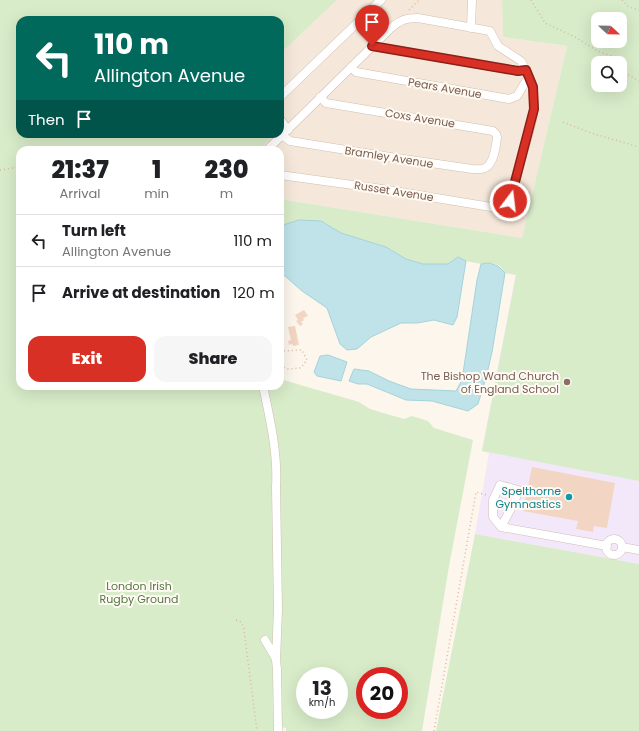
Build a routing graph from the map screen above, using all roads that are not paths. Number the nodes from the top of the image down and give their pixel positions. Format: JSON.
{"nodes":[{"id":1,"x":381,"y":0,"type":"edge"},
{"id":2,"x":472,"y":0,"type":"edge"},
{"id":3,"x":471,"y":28,"type":"junction"},
{"id":4,"x":372,"y":46,"type":"junction"},
{"id":5,"x":351,"y":67,"type":"junction"},
{"id":6,"x":528,"y":74,"type":"junction"},
{"id":7,"x":284,"y":93,"type":"edge"},
{"id":8,"x":320,"y":97,"type":"junction"},
{"id":9,"x":285,"y":132,"type":"joint"},
{"id":10,"x":279,"y":138,"type":"edge"},
{"id":11,"x":271,"y":146,"type":"edge"},
{"id":12,"x":492,"y":158,"type":"joint"},
{"id":13,"x":284,"y":176,"type":"edge"},
{"id":14,"x":265,"y":390,"type":"edge"},
{"id":15,"x":501,"y":527,"type":"junction"},
{"id":16,"x":639,"y":550,"type":"edge"},
{"id":17,"x":265,"y":640,"type":"dead end"},
{"id":18,"x":276,"y":660,"type":"junction"},
{"id":19,"x":278,"y":731,"type":"edge"}],
"edges":[{"from":1,"to":7,"type":"lane"},
{"from":2,"to":3,"type":"lane"},
{"from":3,"to":4,"type":"lane"},
{"from":3,"to":6,"type":"lane"},
{"from":4,"to":5,"type":"lane"},
{"from":4,"to":6,"type":"lane"},
{"from":5,"to":6,"type":"lane","name":"Pears Avenue"},
{"from":5,"to":8,"type":"lane"},
{"from":6,"to":13,"type":"lane","name":"Russet Avenue"},
{"from":8,"to":9,"type":"lane"},
{"from":8,"to":12,"type":"lane","name":"Coxs Avenue"},
{"from":9,"to":12,"type":"lane","name":"Bramley Avenue"},
{"from":10,"to":11,"type":"lane"},
{"from":14,"to":18,"type":"lane"},
{"from":15,"to":15,"type":"lane"},
{"from":15,"to":16,"type":"lane"},
{"from":17,"to":18,"type":"lane"},
{"from":18,"to":19,"type":"lane"}]}
